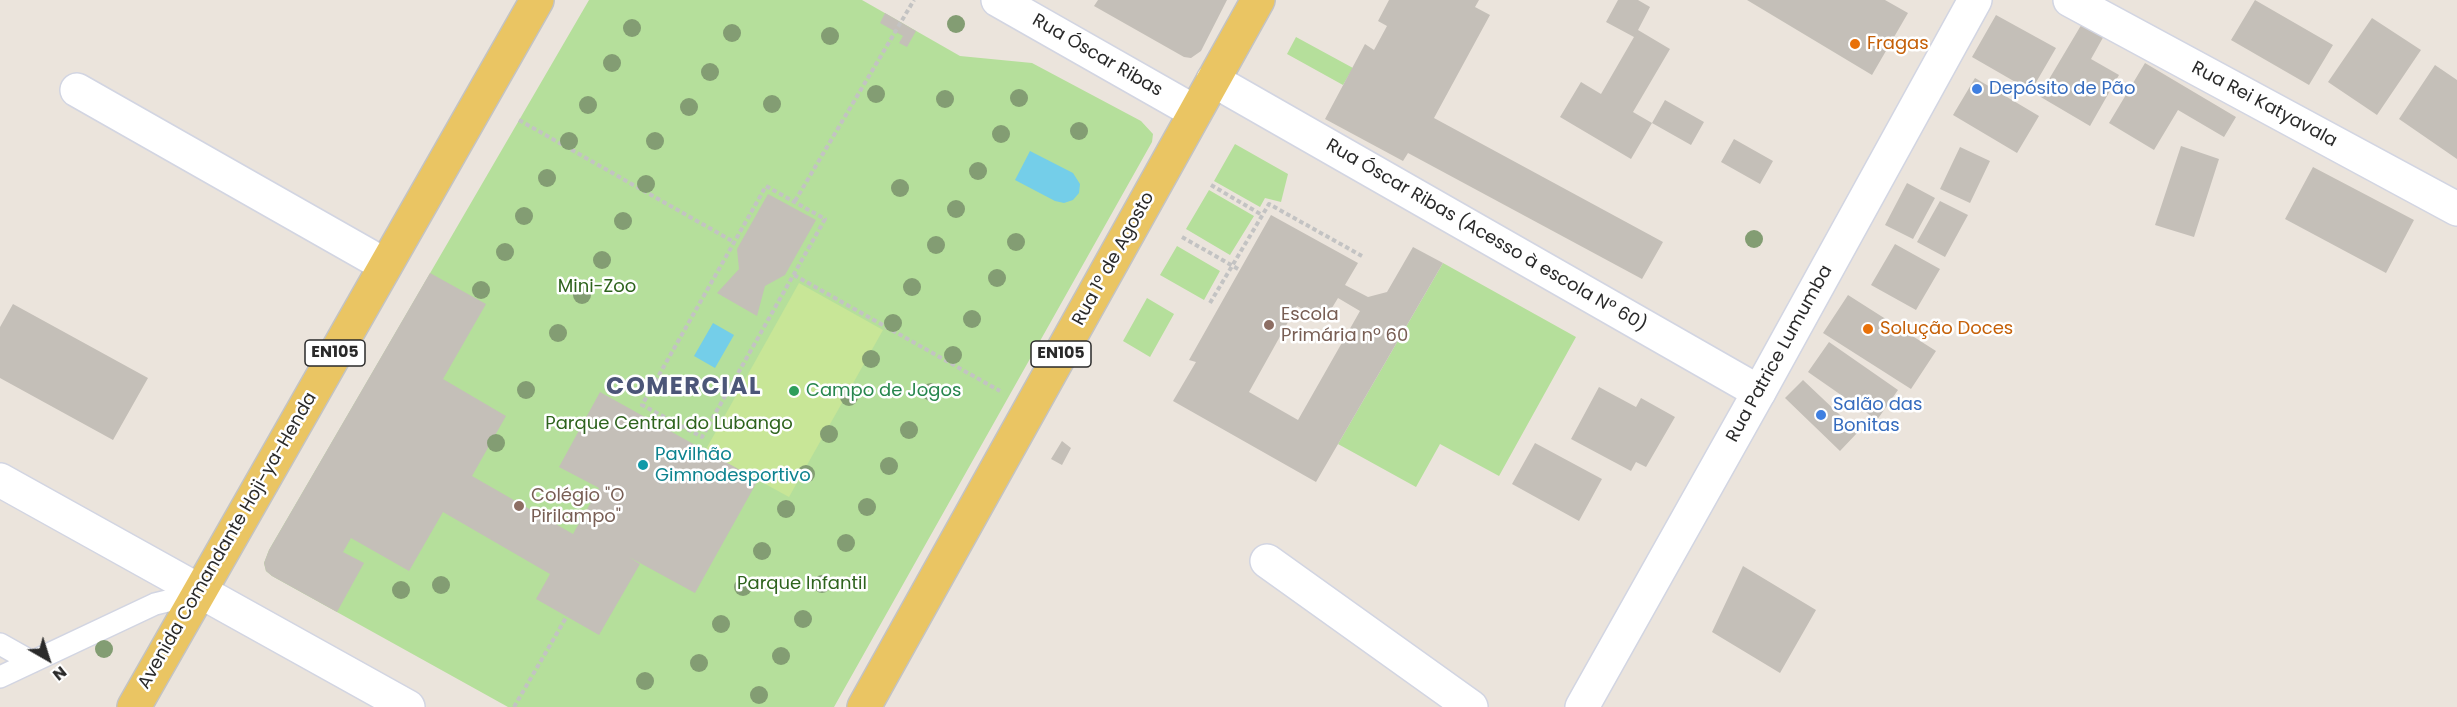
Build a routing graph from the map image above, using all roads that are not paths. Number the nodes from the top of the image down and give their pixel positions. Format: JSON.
{"nodes":[{"id":1,"x":537,"y":0,"type":"edge"},
{"id":2,"x":998,"y":0,"type":"edge"},
{"id":3,"x":1258,"y":0,"type":"edge"},
{"id":4,"x":1975,"y":0,"type":"edge"},
{"id":5,"x":2070,"y":0,"type":"edge"},
{"id":6,"x":1213,"y":80,"type":"junction"},
{"id":7,"x":77,"y":90,"type":"dead end"},
{"id":8,"x":1196,"y":112,"type":"junction"},
{"id":9,"x":2457,"y":209,"type":"edge"},
{"id":10,"x":385,"y":265,"type":"junction"},
{"id":11,"x":1759,"y":392,"type":"junction"},
{"id":12,"x":0,"y":480,"type":"edge"},
{"id":13,"x":1267,"y":561,"type":"dead end"},
{"id":14,"x":200,"y":592,"type":"junction"},
{"id":15,"x":0,"y":644,"type":"edge"},
{"id":16,"x":32,"y":662,"type":"junction"},
{"id":17,"x":0,"y":677,"type":"edge"},
{"id":18,"x":134,"y":707,"type":"edge"},
{"id":19,"x":408,"y":707,"type":"edge"},
{"id":20,"x":864,"y":707,"type":"edge"},
{"id":21,"x":1471,"y":707,"type":"edge"},
{"id":22,"x":1582,"y":707,"type":"edge"}],
"edges":[{"from":1,"to":10,"type":"main road","name":"Avenida Comandante Hoji-ya-Henda","number":"EN105"},
{"from":2,"to":8,"type":"street","name":"Rua Óscar Ribas"},
{"from":3,"to":6,"type":"main road","name":"Rua 1º de Agosto","number":"EN105"},
{"from":4,"to":11,"type":"street","name":"Rua Patrice Lumumba"},
{"from":5,"to":9,"type":"street","name":"Rua Rei Katyavala"},
{"from":6,"to":8,"type":"main road","name":"Rua 1º de Agosto","number":"EN105"},
{"from":6,"to":11,"type":"street","name":"Rua Óscar Ribas (Acesso à escola Nº 60)"},
{"from":7,"to":10,"type":"street"},
{"from":8,"to":20,"type":"main road","name":"Rua 1º de Agosto","number":"EN105"},
{"from":10,"to":14,"type":"main road","name":"Avenida Comandante Hoji-ya-Henda","number":"EN105"},
{"from":11,"to":22,"type":"street","name":"Rua Patrice Lumumba"},
{"from":12,"to":14,"type":"street"},
{"from":13,"to":21,"type":"street"},
{"from":14,"to":16,"type":"lane"},
{"from":14,"to":18,"type":"main road","name":"Avenida Comandante Hoji-ya-Henda","number":"EN105"},
{"from":14,"to":19,"type":"street"},
{"from":15,"to":16,"type":"lane"},
{"from":16,"to":17,"type":"lane"}]}
